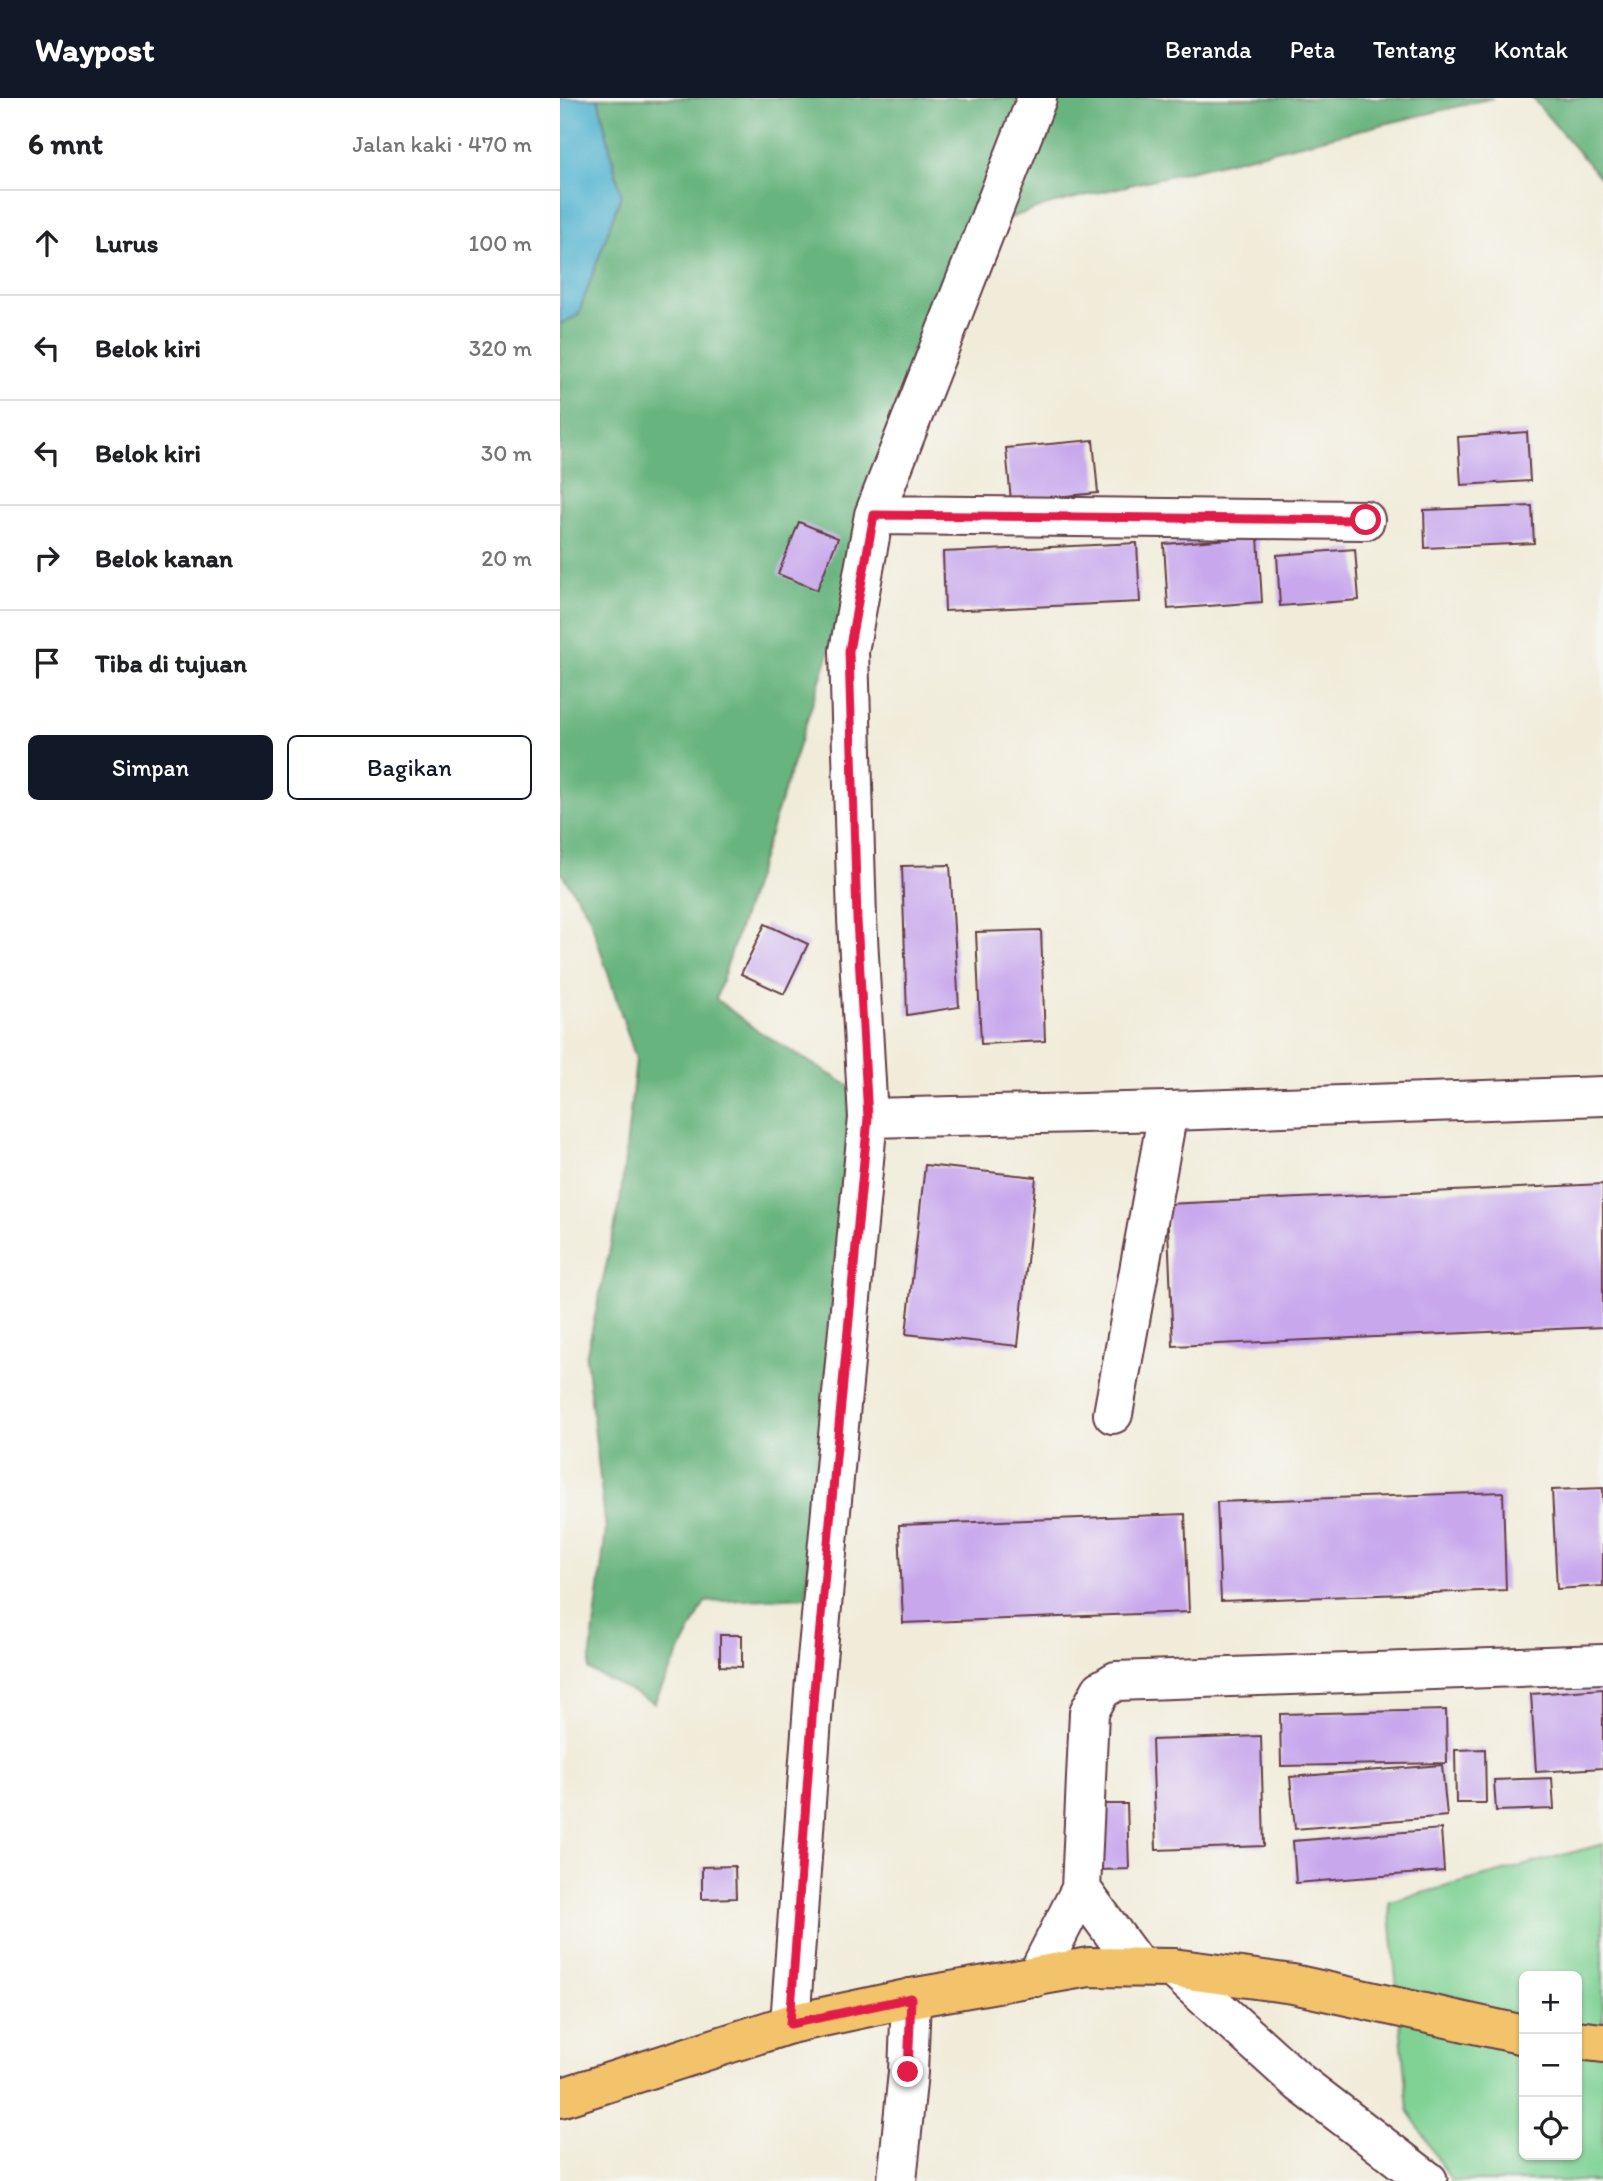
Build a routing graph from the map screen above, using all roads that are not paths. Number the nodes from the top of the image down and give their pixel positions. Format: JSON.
{"nodes":[{"id":1,"x":1037,"y":98,"type":"edge"},
{"id":2,"x":874,"y":515,"type":"junction"},
{"id":3,"x":1366,"y":520,"type":"dead end"},
{"id":4,"x":1603,"y":1096,"type":"edge"},
{"id":5,"x":1168,"y":1111,"type":"junction"},
{"id":6,"x":868,"y":1118,"type":"junction"},
{"id":7,"x":1113,"y":1414,"type":"dead end"},
{"id":8,"x":1603,"y":1664,"type":"edge"},
{"id":9,"x":1081,"y":1889,"type":"junction"},
{"id":10,"x":1155,"y":1967,"type":"junction"},
{"id":11,"x":1036,"y":1977,"type":"junction"},
{"id":12,"x":911,"y":1998,"type":"junction"},
{"id":13,"x":790,"y":2024,"type":"junction"},
{"id":14,"x":1519,"y":2034,"type":"edge"},
{"id":15,"x":1582,"y":2041,"type":"edge"},
{"id":16,"x":1603,"y":2043,"type":"edge"},
{"id":17,"x":560,"y":2098,"type":"edge"},
{"id":18,"x":897,"y":2181,"type":"edge"},
{"id":19,"x":1428,"y":2181,"type":"edge"}],
"edges":[{"from":1,"to":2,"type":"lane"},
{"from":2,"to":3,"type":"lane"},
{"from":2,"to":6,"type":"lane"},
{"from":4,"to":5,"type":"lane"},
{"from":5,"to":6,"type":"lane"},
{"from":5,"to":7,"type":"lane"},
{"from":6,"to":13,"type":"lane"},
{"from":8,"to":9,"type":"lane"},
{"from":9,"to":10,"type":"lane"},
{"from":9,"to":11,"type":"lane"},
{"from":10,"to":11,"type":"main road"},
{"from":10,"to":14,"type":"main road"},
{"from":10,"to":19,"type":"lane"},
{"from":11,"to":12,"type":"main road"},
{"from":12,"to":13,"type":"main road"},
{"from":12,"to":18,"type":"lane"},
{"from":13,"to":17,"type":"main road"},
{"from":15,"to":16,"type":"main road"}]}
